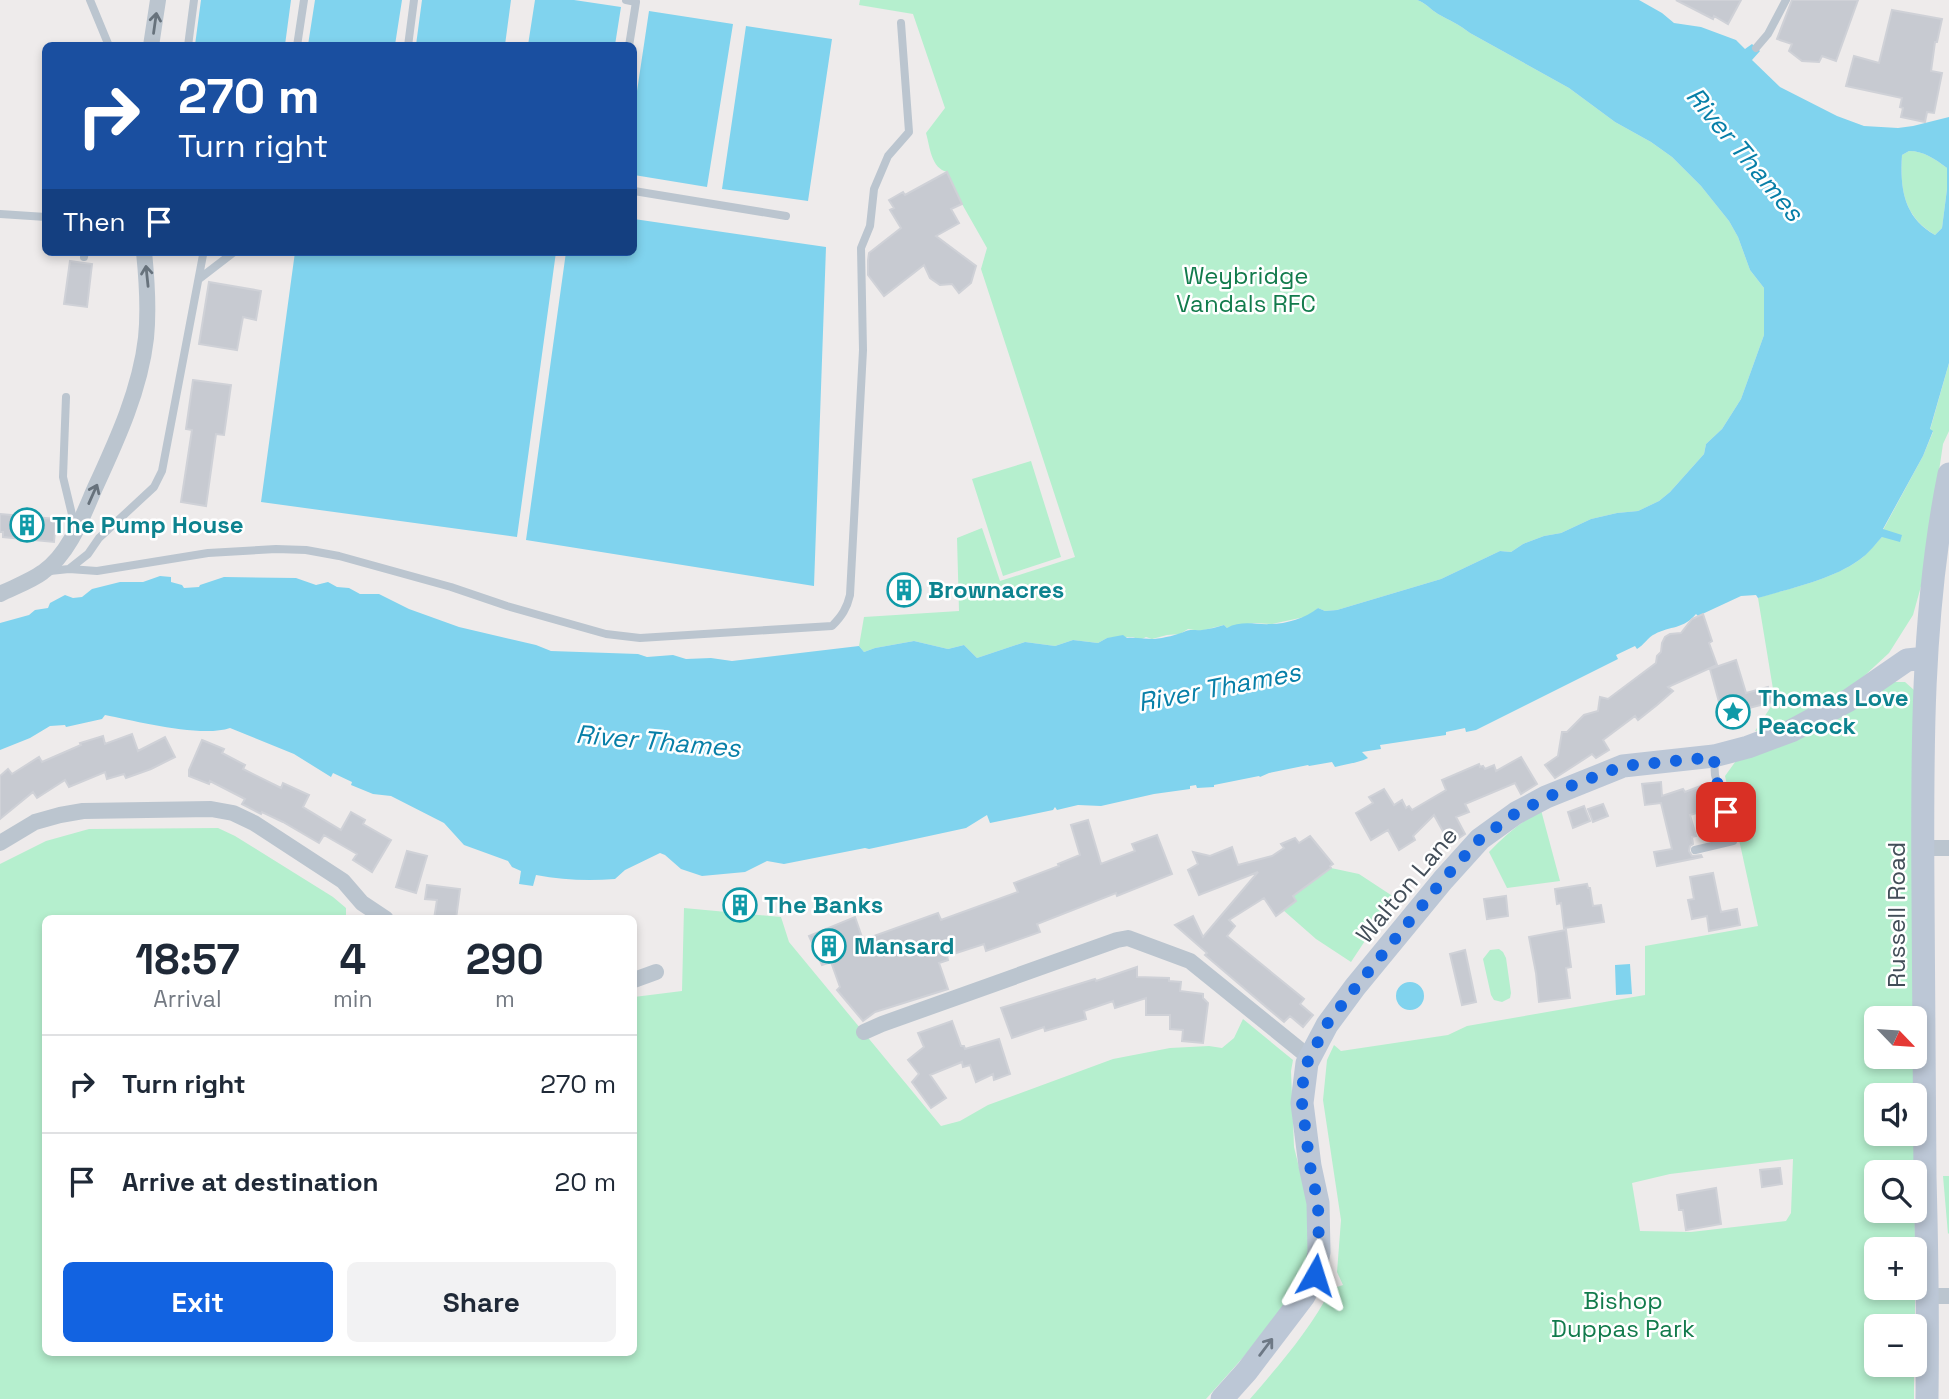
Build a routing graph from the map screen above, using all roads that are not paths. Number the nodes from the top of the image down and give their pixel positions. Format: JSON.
{"nodes":[{"id":1,"x":89,"y":0,"type":"edge"},
{"id":2,"x":158,"y":0,"type":"edge"},
{"id":3,"x":194,"y":0,"type":"edge"},
{"id":4,"x":304,"y":0,"type":"edge"},
{"id":5,"x":414,"y":0,"type":"edge"},
{"id":6,"x":626,"y":0,"type":"edge"},
{"id":7,"x":1786,"y":0,"type":"edge"},
{"id":8,"x":636,"y":1,"type":"edge"},
{"id":9,"x":901,"y":23,"type":"dead end"},
{"id":10,"x":107,"y":42,"type":"edge"},
{"id":11,"x":153,"y":42,"type":"edge"},
{"id":12,"x":188,"y":42,"type":"edge"},
{"id":13,"x":298,"y":42,"type":"edge"},
{"id":14,"x":409,"y":42,"type":"edge"},
{"id":15,"x":630,"y":42,"type":"edge"},
{"id":16,"x":1756,"y":48,"type":"dead end"},
{"id":17,"x":637,"y":191,"type":"edge"},
{"id":18,"x":0,"y":214,"type":"edge"},
{"id":19,"x":786,"y":216,"type":"dead end"},
{"id":20,"x":42,"y":217,"type":"edge"},
{"id":21,"x":144,"y":256,"type":"edge"},
{"id":22,"x":204,"y":256,"type":"edge"},
{"id":23,"x":229,"y":256,"type":"edge"},
{"id":24,"x":199,"y":279,"type":"junction"},
{"id":25,"x":66,"y":397,"type":"dead end"},
{"id":26,"x":1949,"y":474,"type":"edge"},
{"id":27,"x":76,"y":530,"type":"junction"},
{"id":28,"x":69,"y":569,"type":"junction"},
{"id":29,"x":44,"y":572,"type":"junction"},
{"id":30,"x":0,"y":593,"type":"edge"},
{"id":31,"x":1926,"y":658,"type":"junction"},
{"id":32,"x":1714,"y":757,"type":"junction"},
{"id":33,"x":0,"y":843,"type":"edge"},
{"id":34,"x":1923,"y":848,"type":"junction"},
{"id":35,"x":1949,"y":848,"type":"edge"},
{"id":36,"x":1695,"y":850,"type":"dead end"},
{"id":37,"x":380,"y":915,"type":"edge"},
{"id":38,"x":656,"y":972,"type":"dead end"},
{"id":39,"x":637,"y":979,"type":"edge"},
{"id":40,"x":864,"y":1032,"type":"dead end"},
{"id":41,"x":1310,"y":1058,"type":"junction"},
{"id":42,"x":1939,"y":1296,"type":"edge"},
{"id":43,"x":1222,"y":1399,"type":"edge"},
{"id":44,"x":1927,"y":1399,"type":"edge"}],
"edges":[{"from":1,"to":10,"type":"lane"},
{"from":11,"to":2,"type":"street","one_way":true},
{"from":3,"to":12,"type":"lane"},
{"from":4,"to":13,"type":"lane"},
{"from":5,"to":14,"type":"lane"},
{"from":6,"to":8,"type":"lane"},
{"from":7,"to":16,"type":"lane"},
{"from":8,"to":15,"type":"lane"},
{"from":9,"to":28,"type":"lane"},
{"from":17,"to":19,"type":"lane"},
{"from":18,"to":20,"type":"lane"},
{"from":27,"to":21,"type":"street","one_way":true},
{"from":22,"to":24,"type":"lane"},
{"from":23,"to":24,"type":"lane"},
{"from":24,"to":28,"type":"lane"},
{"from":25,"to":27,"type":"lane"},
{"from":26,"to":31,"type":"main road","name":"Russell Road"},
{"from":27,"to":29,"type":"street"},
{"from":28,"to":29,"type":"lane"},
{"from":29,"to":30,"type":"street"},
{"from":31,"to":32,"type":"main road","name":"Walton Lane"},
{"from":31,"to":34,"type":"main road","name":"Russell Road"},
{"from":32,"to":36,"type":"lane"},
{"from":32,"to":41,"type":"main road","name":"Walton Lane"},
{"from":33,"to":37,"type":"street"},
{"from":34,"to":35,"type":"street"},
{"from":34,"to":42,"type":"main road","name":"Russell Road"},
{"from":38,"to":39,"type":"street"},
{"from":40,"to":41,"type":"street"},
{"from":43,"to":41,"type":"main road","name":"Walton Lane","one_way":true},
{"from":42,"to":44,"type":"main road","name":"Russell Road"}]}
